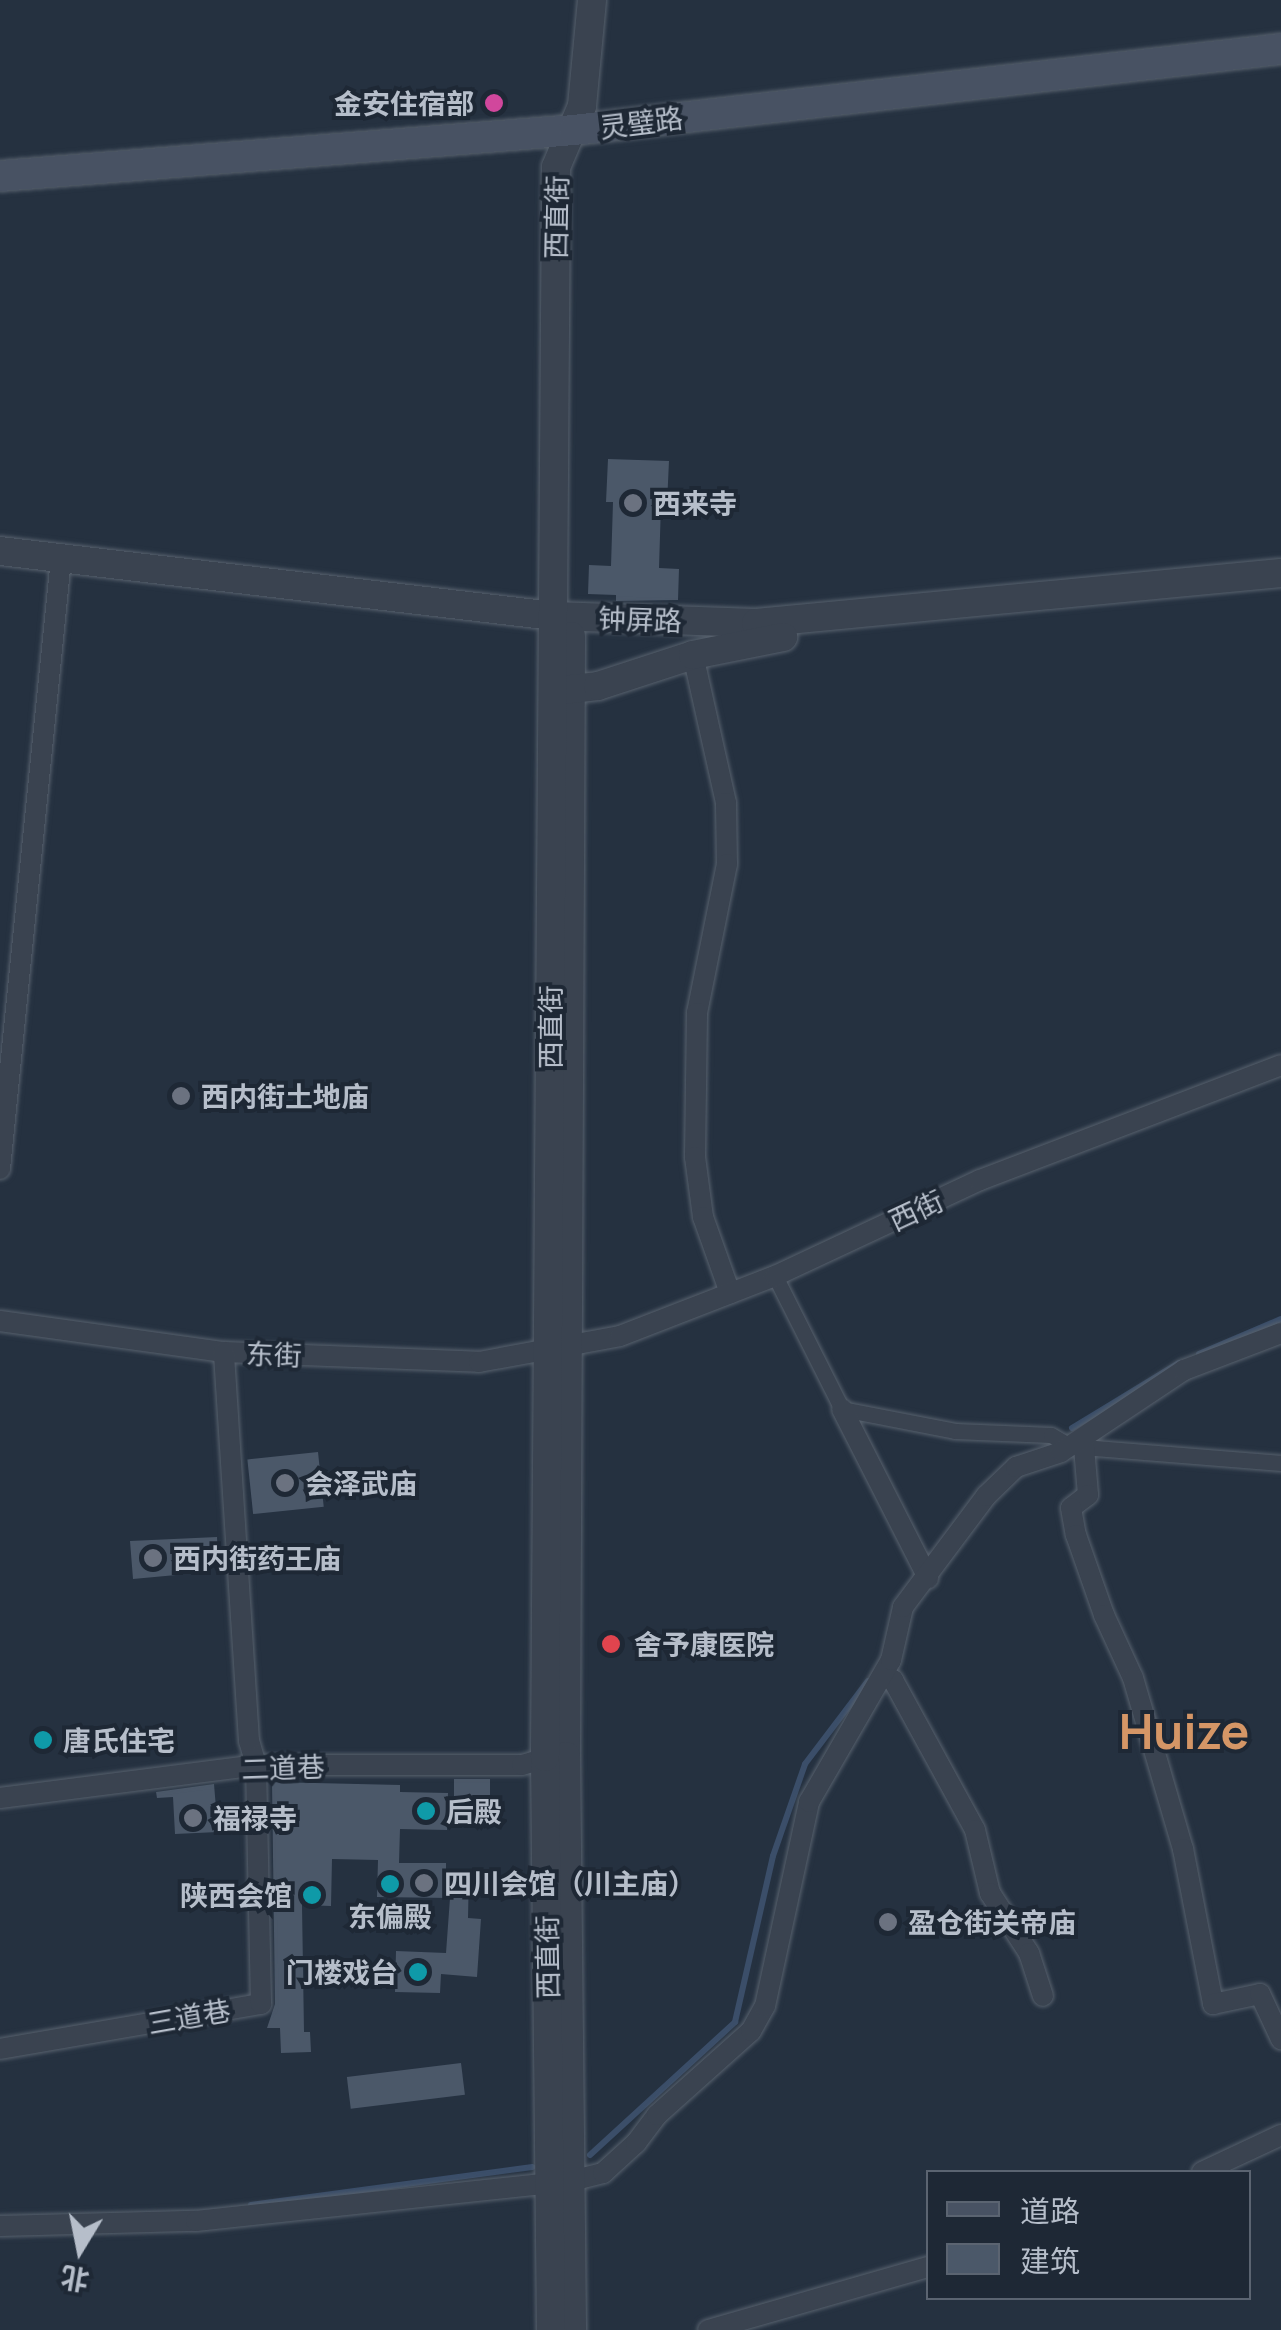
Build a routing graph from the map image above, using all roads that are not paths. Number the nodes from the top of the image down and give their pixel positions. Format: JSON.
{"nodes":[{"id":1,"x":592,"y":0,"type":"edge"},
{"id":2,"x":1281,"y":49,"type":"edge"},
{"id":3,"x":574,"y":130,"type":"junction"},
{"id":4,"x":0,"y":176,"type":"edge"},
{"id":5,"x":0,"y":551,"type":"edge"},
{"id":6,"x":61,"y":559,"type":"junction"},
{"id":7,"x":1281,"y":573,"type":"edge"},
{"id":8,"x":1281,"y":589,"type":"edge"},
{"id":9,"x":562,"y":616,"type":"junction"},
{"id":10,"x":693,"y":655,"type":"junction"},
{"id":11,"x":562,"y":690,"type":"junction"},
{"id":12,"x":1281,"y":1065,"type":"edge"},
{"id":13,"x":0,"y":1168,"type":"edge"},
{"id":14,"x":775,"y":1276,"type":"junction"},
{"id":15,"x":730,"y":1292,"type":"junction"},
{"id":16,"x":0,"y":1322,"type":"edge"},
{"id":17,"x":1281,"y":1333,"type":"edge"},
{"id":18,"x":559,"y":1346,"type":"junction"},
{"id":19,"x":224,"y":1352,"type":"junction"},
{"id":20,"x":842,"y":1409,"type":"junction"},
{"id":21,"x":1077,"y":1446,"type":"junction"},
{"id":22,"x":1281,"y":1463,"type":"edge"},
{"id":23,"x":928,"y":1578,"type":"junction"},
{"id":24,"x":883,"y":1676,"type":"junction"},
{"id":25,"x":555,"y":1756,"type":"junction"},
{"id":26,"x":256,"y":1765,"type":"junction"},
{"id":27,"x":0,"y":1798,"type":"edge"},
{"id":28,"x":1042,"y":1996,"type":"dead end"},
{"id":29,"x":1272,"y":2000,"type":"edge"},
{"id":30,"x":1281,"y":2038,"type":"edge"},
{"id":31,"x":0,"y":2049,"type":"edge"},
{"id":32,"x":1281,"y":2135,"type":"edge"},
{"id":33,"x":1206,"y":2170,"type":"edge"},
{"id":34,"x":560,"y":2181,"type":"junction"},
{"id":35,"x":0,"y":2226,"type":"edge"},
{"id":36,"x":926,"y":2269,"type":"edge"},
{"id":37,"x":551,"y":2330,"type":"edge"},
{"id":38,"x":572,"y":2330,"type":"edge"},
{"id":39,"x":708,"y":2330,"type":"edge"}],
"edges":[{"from":1,"to":3,"type":"street","name":"西直街"},
{"from":2,"to":3,"type":"main road","name":"灵璧路"},
{"from":3,"to":4,"type":"main road","name":"灵璧路"},
{"from":3,"to":9,"type":"street","name":"西直街"},
{"from":5,"to":6,"type":"street","name":"钟屏路"},
{"from":6,"to":9,"type":"street","name":"钟屏路"},
{"from":6,"to":13,"type":"street"},
{"from":7,"to":9,"type":"street","name":"钟屏路"},
{"from":8,"to":10,"type":"street","name":"钟屏路"},
{"from":9,"to":11,"type":"street","name":"西直街"},
{"from":10,"to":11,"type":"street","name":"钟屏路"},
{"from":10,"to":15,"type":"street"},
{"from":11,"to":18,"type":"street","name":"西直街"},
{"from":12,"to":14,"type":"street","name":"西街"},
{"from":14,"to":15,"type":"street","name":"西街"},
{"from":14,"to":20,"type":"street"},
{"from":15,"to":18,"type":"street","name":"西街"},
{"from":16,"to":19,"type":"street","name":"东街"},
{"from":17,"to":21,"type":"street"},
{"from":18,"to":19,"type":"street","name":"东街"},
{"from":18,"to":25,"type":"street","name":"西直街"},
{"from":19,"to":26,"type":"street"},
{"from":20,"to":21,"type":"street"},
{"from":20,"to":23,"type":"street"},
{"from":21,"to":22,"type":"street"},
{"from":21,"to":23,"type":"street"},
{"from":21,"to":29,"type":"street"},
{"from":23,"to":24,"type":"street"},
{"from":24,"to":28,"type":"street"},
{"from":24,"to":34,"type":"street"},
{"from":25,"to":26,"type":"street","name":"二道巷"},
{"from":25,"to":34,"type":"street","name":"西直街"},
{"from":26,"to":27,"type":"street","name":"二道巷"},
{"from":26,"to":31,"type":"street","name":"三道巷"},
{"from":29,"to":30,"type":"street"},
{"from":32,"to":33,"type":"street"},
{"from":34,"to":35,"type":"street"},
{"from":34,"to":37,"type":"street","name":"西直街"},
{"from":34,"to":38,"type":"street","name":"西直街"},
{"from":36,"to":39,"type":"street"}]}
